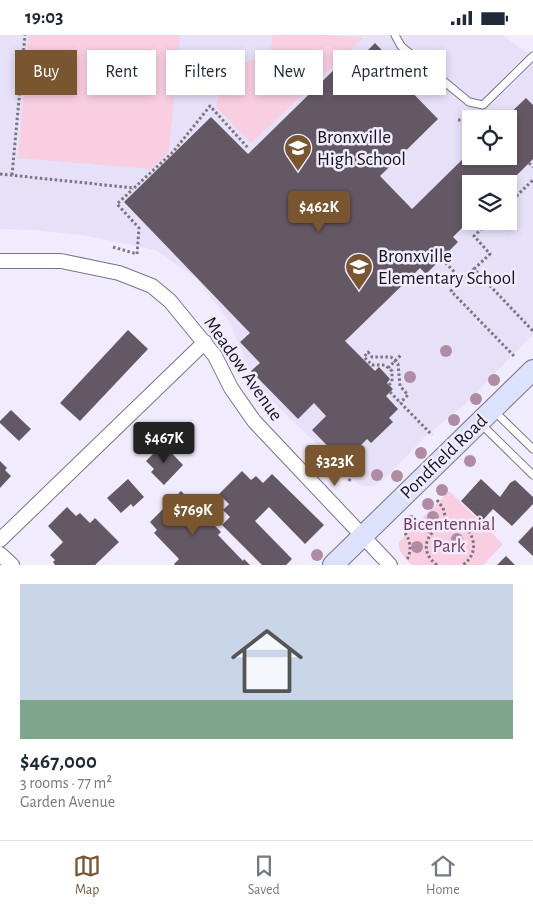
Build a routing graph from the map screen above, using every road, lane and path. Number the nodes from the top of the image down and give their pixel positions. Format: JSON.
{"nodes":[{"id":1,"x":24,"y":35,"type":"edge"},
{"id":2,"x":395,"y":35,"type":"edge"},
{"id":3,"x":533,"y":56,"type":"edge"},
{"id":4,"x":458,"y":120,"type":"dead end"},
{"id":5,"x":462,"y":120,"type":"edge"},
{"id":6,"x":248,"y":148,"type":"dead end"},
{"id":7,"x":529,"y":163,"type":"dead end"},
{"id":8,"x":533,"y":167,"type":"edge"},
{"id":9,"x":0,"y":174,"type":"edge"},
{"id":10,"x":12,"y":175,"type":"junction"},
{"id":11,"x":533,"y":179,"type":"edge"},
{"id":12,"x":134,"y":188,"type":"junction"},
{"id":13,"x":517,"y":195,"type":"edge"},
{"id":14,"x":480,"y":230,"type":"edge"},
{"id":15,"x":112,"y":247,"type":"dead end"},
{"id":16,"x":442,"y":259,"type":"dead end"},
{"id":17,"x":0,"y":261,"type":"edge"},
{"id":18,"x":474,"y":269,"type":"junction"},
{"id":19,"x":462,"y":280,"type":"junction"},
{"id":20,"x":533,"y":331,"type":"edge"},
{"id":21,"x":205,"y":342,"type":"junction"},
{"id":22,"x":401,"y":355,"type":"dead end"},
{"id":23,"x":514,"y":356,"type":"dead end"},
{"id":24,"x":395,"y":361,"type":"junction"},
{"id":25,"x":388,"y":368,"type":"junction"},
{"id":26,"x":533,"y":370,"type":"edge"},
{"id":27,"x":389,"y":385,"type":"dead end"},
{"id":28,"x":390,"y":392,"type":"dead end"},
{"id":29,"x":400,"y":403,"type":"junction"},
{"id":30,"x":486,"y":416,"type":"junction"},
{"id":31,"x":432,"y":435,"type":"dead end"},
{"id":32,"x":533,"y":449,"type":"edge"},
{"id":33,"x":356,"y":451,"type":"dead end"},
{"id":34,"x":533,"y":475,"type":"edge"},
{"id":35,"x":349,"y":481,"type":"dead end"},
{"id":36,"x":438,"y":500,"type":"dead end"},
{"id":37,"x":417,"y":521,"type":"dead end"},
{"id":38,"x":447,"y":523,"type":"junction"},
{"id":39,"x":432,"y":532,"type":"junction"},
{"id":40,"x":405,"y":533,"type":"dead end"},
{"id":41,"x":362,"y":537,"type":"junction"},
{"id":42,"x":0,"y":540,"type":"edge"},
{"id":43,"x":0,"y":554,"type":"edge"},
{"id":44,"x":406,"y":561,"type":"dead end"},
{"id":45,"x":434,"y":564,"type":"edge"},
{"id":46,"x":12,"y":565,"type":"edge"},
{"id":47,"x":333,"y":565,"type":"edge"},
{"id":48,"x":390,"y":565,"type":"edge"},
{"id":49,"x":463,"y":565,"type":"edge"}],
"edges":[{"from":1,"to":10,"type":"path"},
{"from":2,"to":3,"type":"lane"},
{"from":4,"to":5,"type":"path"},
{"from":6,"to":12,"type":"path"},
{"from":7,"to":8,"type":"path"},
{"from":9,"to":10,"type":"path"},
{"from":10,"to":12,"type":"path"},
{"from":11,"to":13,"type":"path"},
{"from":12,"to":15,"type":"path"},
{"from":14,"to":18,"type":"path"},
{"from":16,"to":19,"type":"path"},
{"from":17,"to":21,"type":"street","name":"Meadow Avenue"},
{"from":18,"to":19,"type":"path"},
{"from":18,"to":20,"type":"path"},
{"from":19,"to":23,"type":"path"},
{"from":21,"to":41,"type":"street","name":"Meadow Avenue"},
{"from":21,"to":42,"type":"street"},
{"from":22,"to":24,"type":"path"},
{"from":24,"to":25,"type":"path"},
{"from":24,"to":25,"type":"path"},
{"from":24,"to":29,"type":"path"},
{"from":25,"to":27,"type":"path"},
{"from":26,"to":30,"type":"street","name":"Pondfield Road"},
{"from":28,"to":29,"type":"path"},
{"from":29,"to":31,"type":"path"},
{"from":30,"to":32,"type":"lane"},
{"from":30,"to":34,"type":"lane"},
{"from":30,"to":41,"type":"street","name":"Pondfield Road"},
{"from":33,"to":35,"type":"path"},
{"from":36,"to":38,"type":"path"},
{"from":37,"to":39,"type":"path"},
{"from":38,"to":39,"type":"path"},
{"from":38,"to":49,"type":"path"},
{"from":39,"to":45,"type":"path"},
{"from":40,"to":44,"type":"path"},
{"from":41,"to":47,"type":"street","name":"Pondfield Road"},
{"from":41,"to":48,"type":"street","name":"Meadow Avenue"},
{"from":43,"to":46,"type":"street"}]}
